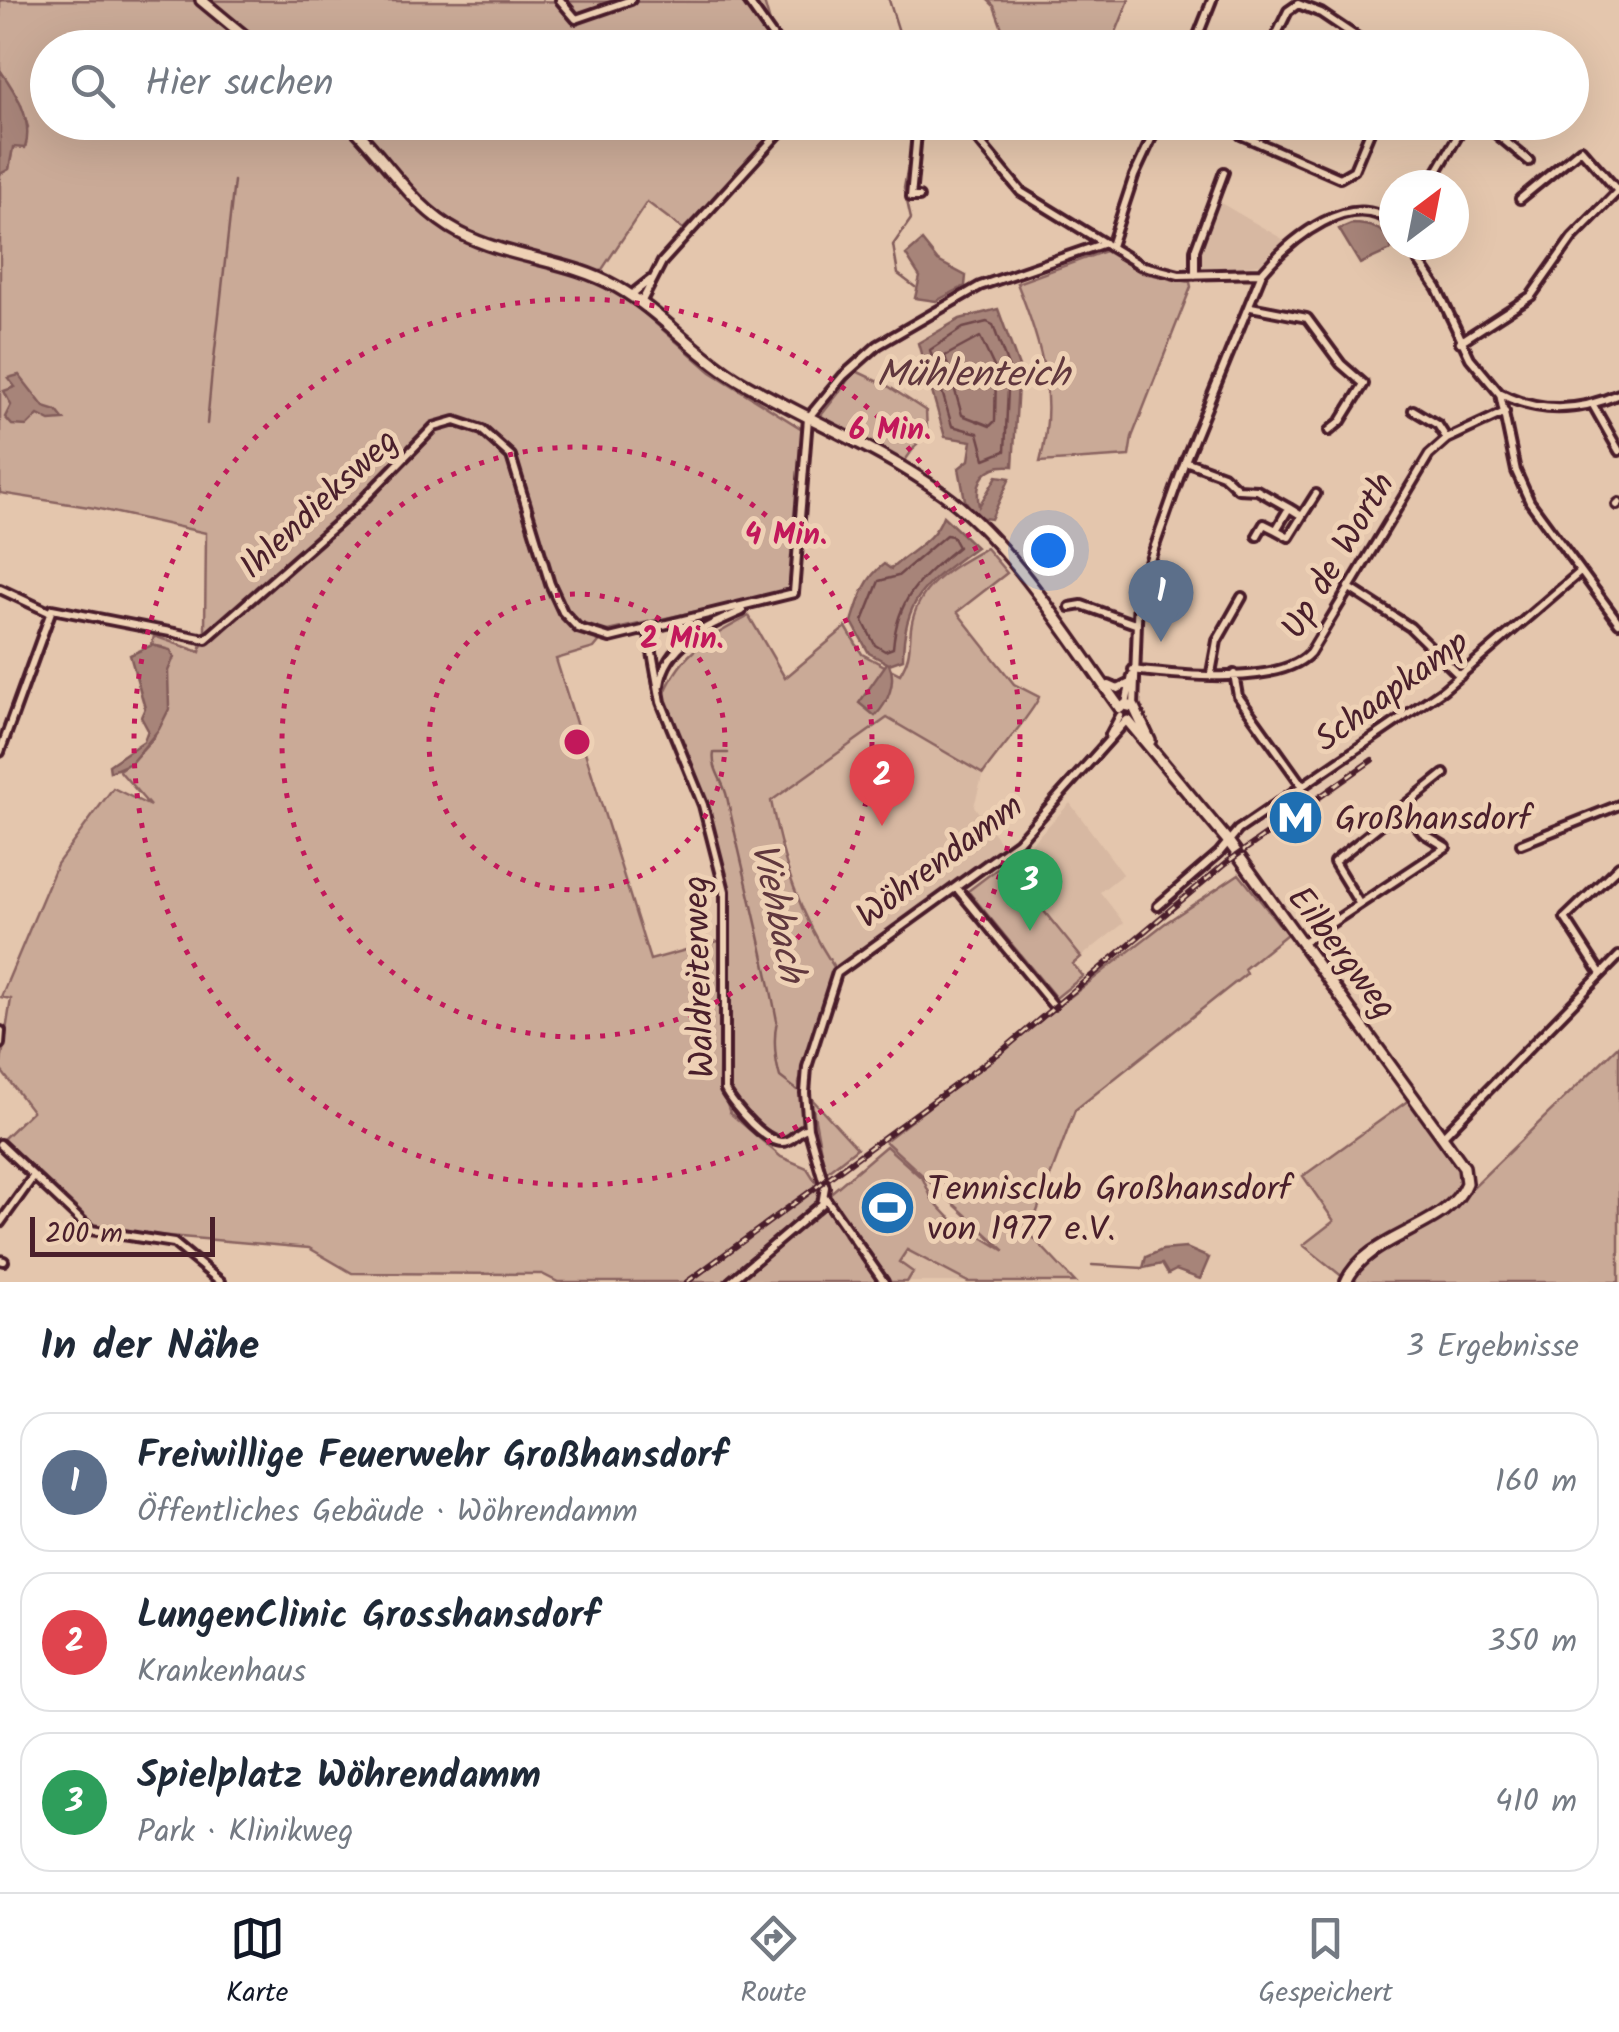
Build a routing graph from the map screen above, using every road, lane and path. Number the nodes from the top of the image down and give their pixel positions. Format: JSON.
{"nodes":[{"id":1,"x":201,"y":0,"type":"edge"},
{"id":2,"x":560,"y":0,"type":"edge"},
{"id":3,"x":631,"y":0,"type":"edge"},
{"id":4,"x":747,"y":0,"type":"edge"},
{"id":5,"x":1212,"y":0,"type":"edge"},
{"id":6,"x":237,"y":30,"type":"edge"},
{"id":7,"x":768,"y":30,"type":"edge"},
{"id":8,"x":1200,"y":30,"type":"edge"},
{"id":9,"x":1279,"y":30,"type":"edge"},
{"id":10,"x":1347,"y":30,"type":"edge"},
{"id":11,"x":363,"y":140,"type":"edge"},
{"id":12,"x":773,"y":140,"type":"edge"},
{"id":13,"x":916,"y":140,"type":"edge"},
{"id":14,"x":979,"y":140,"type":"edge"},
{"id":15,"x":1151,"y":140,"type":"edge"},
{"id":16,"x":1253,"y":140,"type":"edge"},
{"id":17,"x":1366,"y":140,"type":"edge"},
{"id":18,"x":1455,"y":140,"type":"edge"},
{"id":19,"x":1504,"y":140,"type":"edge"},
{"id":20,"x":1529,"y":161,"type":"dead end"},
{"id":21,"x":1438,"y":170,"type":"edge"},
{"id":22,"x":1224,"y":172,"type":"dead end"},
{"id":23,"x":1619,"y":191,"type":"edge"},
{"id":24,"x":919,"y":197,"type":"dead end"},
{"id":25,"x":1520,"y":200,"type":"dead end"},
{"id":26,"x":1379,"y":215,"type":"edge"},
{"id":27,"x":1108,"y":244,"type":"junction"},
{"id":28,"x":1418,"y":260,"type":"edge"},
{"id":29,"x":1262,"y":273,"type":"junction"},
{"id":30,"x":1195,"y":275,"type":"junction"},
{"id":31,"x":650,"y":280,"type":"junction"},
{"id":32,"x":631,"y":295,"type":"junction"},
{"id":33,"x":642,"y":303,"type":"junction"},
{"id":34,"x":1251,"y":307,"type":"junction"},
{"id":35,"x":1460,"y":342,"type":"junction"},
{"id":36,"x":1500,"y":394,"type":"junction"},
{"id":37,"x":1619,"y":394,"type":"edge"},
{"id":38,"x":1592,"y":404,"type":"junction"},
{"id":39,"x":1526,"y":406,"type":"junction"},
{"id":40,"x":1414,"y":410,"type":"dead end"},
{"id":41,"x":1505,"y":411,"type":"junction"},
{"id":42,"x":808,"y":418,"type":"junction"},
{"id":43,"x":1329,"y":431,"type":"dead end"},
{"id":44,"x":1447,"y":439,"type":"junction"},
{"id":45,"x":1619,"y":452,"type":"edge"},
{"id":46,"x":1185,"y":461,"type":"junction"},
{"id":47,"x":1316,"y":494,"type":"dead end"},
{"id":48,"x":1289,"y":508,"type":"junction"},
{"id":49,"x":1302,"y":516,"type":"junction"},
{"id":50,"x":1276,"y":530,"type":"junction"},
{"id":51,"x":1257,"y":536,"type":"dead end"},
{"id":52,"x":1579,"y":573,"type":"junction"},
{"id":53,"x":1348,"y":587,"type":"junction"},
{"id":54,"x":0,"y":588,"type":"edge"},
{"id":55,"x":1242,"y":597,"type":"dead end"},
{"id":56,"x":762,"y":603,"type":"junction"},
{"id":57,"x":1070,"y":607,"type":"dead end"},
{"id":58,"x":49,"y":612,"type":"junction"},
{"id":59,"x":1619,"y":623,"type":"edge"},
{"id":60,"x":1134,"y":624,"type":"junction"},
{"id":61,"x":648,"y":630,"type":"junction"},
{"id":62,"x":1211,"y":673,"type":"junction"},
{"id":63,"x":1234,"y":674,"type":"junction"},
{"id":64,"x":1099,"y":676,"type":"junction"},
{"id":65,"x":1131,"y":676,"type":"junction"},
{"id":66,"x":1460,"y":676,"type":"junction"},
{"id":67,"x":1108,"y":685,"type":"junction"},
{"id":68,"x":661,"y":702,"type":"junction"},
{"id":69,"x":1127,"y":712,"type":"junction"},
{"id":70,"x":0,"y":750,"type":"edge"},
{"id":71,"x":1444,"y":774,"type":"dead end"},
{"id":72,"x":1301,"y":784,"type":"junction"},
{"id":73,"x":1619,"y":805,"type":"edge"},
{"id":74,"x":1404,"y":810,"type":"junction"},
{"id":75,"x":1228,"y":841,"type":"junction"},
{"id":76,"x":1521,"y":844,"type":"dead end"},
{"id":77,"x":1619,"y":866,"type":"edge"},
{"id":78,"x":956,"y":888,"type":"junction"},
{"id":79,"x":1359,"y":903,"type":"junction"},
{"id":80,"x":1158,"y":906,"type":"dead end"},
{"id":81,"x":1303,"y":942,"type":"junction"},
{"id":82,"x":1619,"y":956,"type":"edge"},
{"id":83,"x":1601,"y":974,"type":"junction"},
{"id":84,"x":1052,"y":1005,"type":"dead end"},
{"id":85,"x":1,"y":1031,"type":"edge"},
{"id":86,"x":0,"y":1044,"type":"edge"},
{"id":87,"x":808,"y":1128,"type":"junction"},
{"id":88,"x":1444,"y":1136,"type":"junction"},
{"id":89,"x":0,"y":1144,"type":"edge"},
{"id":90,"x":32,"y":1176,"type":"junction"},
{"id":91,"x":823,"y":1195,"type":"junction"},
{"id":92,"x":0,"y":1223,"type":"edge"},
{"id":93,"x":221,"y":1282,"type":"edge"},
{"id":94,"x":730,"y":1282,"type":"edge"},
{"id":95,"x":884,"y":1282,"type":"edge"},
{"id":96,"x":1346,"y":1282,"type":"edge"}],
"edges":[{"from":1,"to":6,"type":"main road"},
{"from":2,"to":3,"type":"street"},
{"from":4,"to":7,"type":"street"},
{"from":5,"to":8,"type":"street"},
{"from":9,"to":10,"type":"street"},
{"from":11,"to":32,"type":"main road"},
{"from":12,"to":31,"type":"street"},
{"from":13,"to":24,"type":"street"},
{"from":14,"to":27,"type":"street"},
{"from":15,"to":27,"type":"street"},
{"from":16,"to":17,"type":"street"},
{"from":18,"to":21,"type":"street"},
{"from":19,"to":20,"type":"street"},
{"from":22,"to":30,"type":"street"},
{"from":23,"to":25,"type":"street"},
{"from":23,"to":35,"type":"street"},
{"from":26,"to":29,"type":"street"},
{"from":27,"to":30,"type":"street"},
{"from":27,"to":42,"type":"street"},
{"from":28,"to":35,"type":"street"},
{"from":29,"to":30,"type":"street"},
{"from":29,"to":34,"type":"street"},
{"from":31,"to":32,"type":"street"},
{"from":31,"to":33,"type":"street"},
{"from":32,"to":33,"type":"main road"},
{"from":33,"to":42,"type":"main road"},
{"from":34,"to":43,"type":"street"},
{"from":34,"to":46,"type":"street"},
{"from":35,"to":36,"type":"street"},
{"from":36,"to":39,"type":"street"},
{"from":36,"to":41,"type":"street"},
{"from":37,"to":38,"type":"street"},
{"from":38,"to":39,"type":"street"},
{"from":38,"to":45,"type":"street"},
{"from":39,"to":41,"type":"street","name":"Up de Worth"},
{"from":40,"to":44,"type":"street"},
{"from":41,"to":44,"type":"street","name":"Up de Worth"},
{"from":41,"to":52,"type":"street"},
{"from":42,"to":56,"type":"street"},
{"from":42,"to":64,"type":"main road"},
{"from":44,"to":53,"type":"street","name":"Up de Worth"},
{"from":46,"to":48,"type":"street"},
{"from":46,"to":60,"type":"street"},
{"from":47,"to":49,"type":"street"},
{"from":48,"to":49,"type":"street"},
{"from":48,"to":50,"type":"street"},
{"from":49,"to":50,"type":"street"},
{"from":50,"to":51,"type":"street"},
{"from":52,"to":59,"type":"street"},
{"from":52,"to":66,"type":"street","name":"Schaapkamp"},
{"from":53,"to":63,"type":"street","name":"Up de Worth"},
{"from":53,"to":66,"type":"street"},
{"from":54,"to":58,"type":"street"},
{"from":55,"to":62,"type":"street"},
{"from":56,"to":61,"type":"street"},
{"from":56,"to":68,"type":"street"},
{"from":57,"to":60,"type":"street"},
{"from":58,"to":61,"type":"street","name":"Ihlendieksweg"},
{"from":58,"to":70,"type":"street"},
{"from":60,"to":65,"type":"street"},
{"from":61,"to":68,"type":"street","name":"Waldreiterweg"},
{"from":62,"to":63,"type":"street","name":"Up de Worth"},
{"from":62,"to":65,"type":"street","name":"Up de Worth"},
{"from":63,"to":72,"type":"street"},
{"from":64,"to":67,"type":"main road"},
{"from":64,"to":69,"type":"main road"},
{"from":65,"to":67,"type":"street"},
{"from":65,"to":69,"type":"street"},
{"from":66,"to":72,"type":"street","name":"Schaapkamp"},
{"from":67,"to":69,"type":"main road"},
{"from":68,"to":87,"type":"street","name":"Waldreiterweg"},
{"from":69,"to":75,"type":"main road","name":"Eilbergweg"},
{"from":69,"to":78,"type":"street","name":"Wöhrendamm"},
{"from":71,"to":74,"type":"street"},
{"from":72,"to":75,"type":"street","name":"Schaapkamp"},
{"from":73,"to":76,"type":"street"},
{"from":74,"to":79,"type":"street"},
{"from":74,"to":79,"type":"street"},
{"from":75,"to":80,"type":"street","name":"Schaapkamp"},
{"from":75,"to":81,"type":"main road","name":"Eilbergweg"},
{"from":77,"to":83,"type":"street"},
{"from":78,"to":84,"type":"street"},
{"from":78,"to":87,"type":"street","name":"Wöhrendamm"},
{"from":79,"to":81,"type":"street"},
{"from":81,"to":88,"type":"main road","name":"Eilbergweg"},
{"from":82,"to":83,"type":"street"},
{"from":83,"to":88,"type":"street"},
{"from":85,"to":86,"type":"street"},
{"from":87,"to":91,"type":"street","name":"Wöhrendamm"},
{"from":88,"to":96,"type":"main road","name":"Eilbergweg"},
{"from":89,"to":90,"type":"street"},
{"from":90,"to":92,"type":"street"},
{"from":90,"to":93,"type":"street"},
{"from":91,"to":94,"type":"street"},
{"from":91,"to":95,"type":"street"}]}
